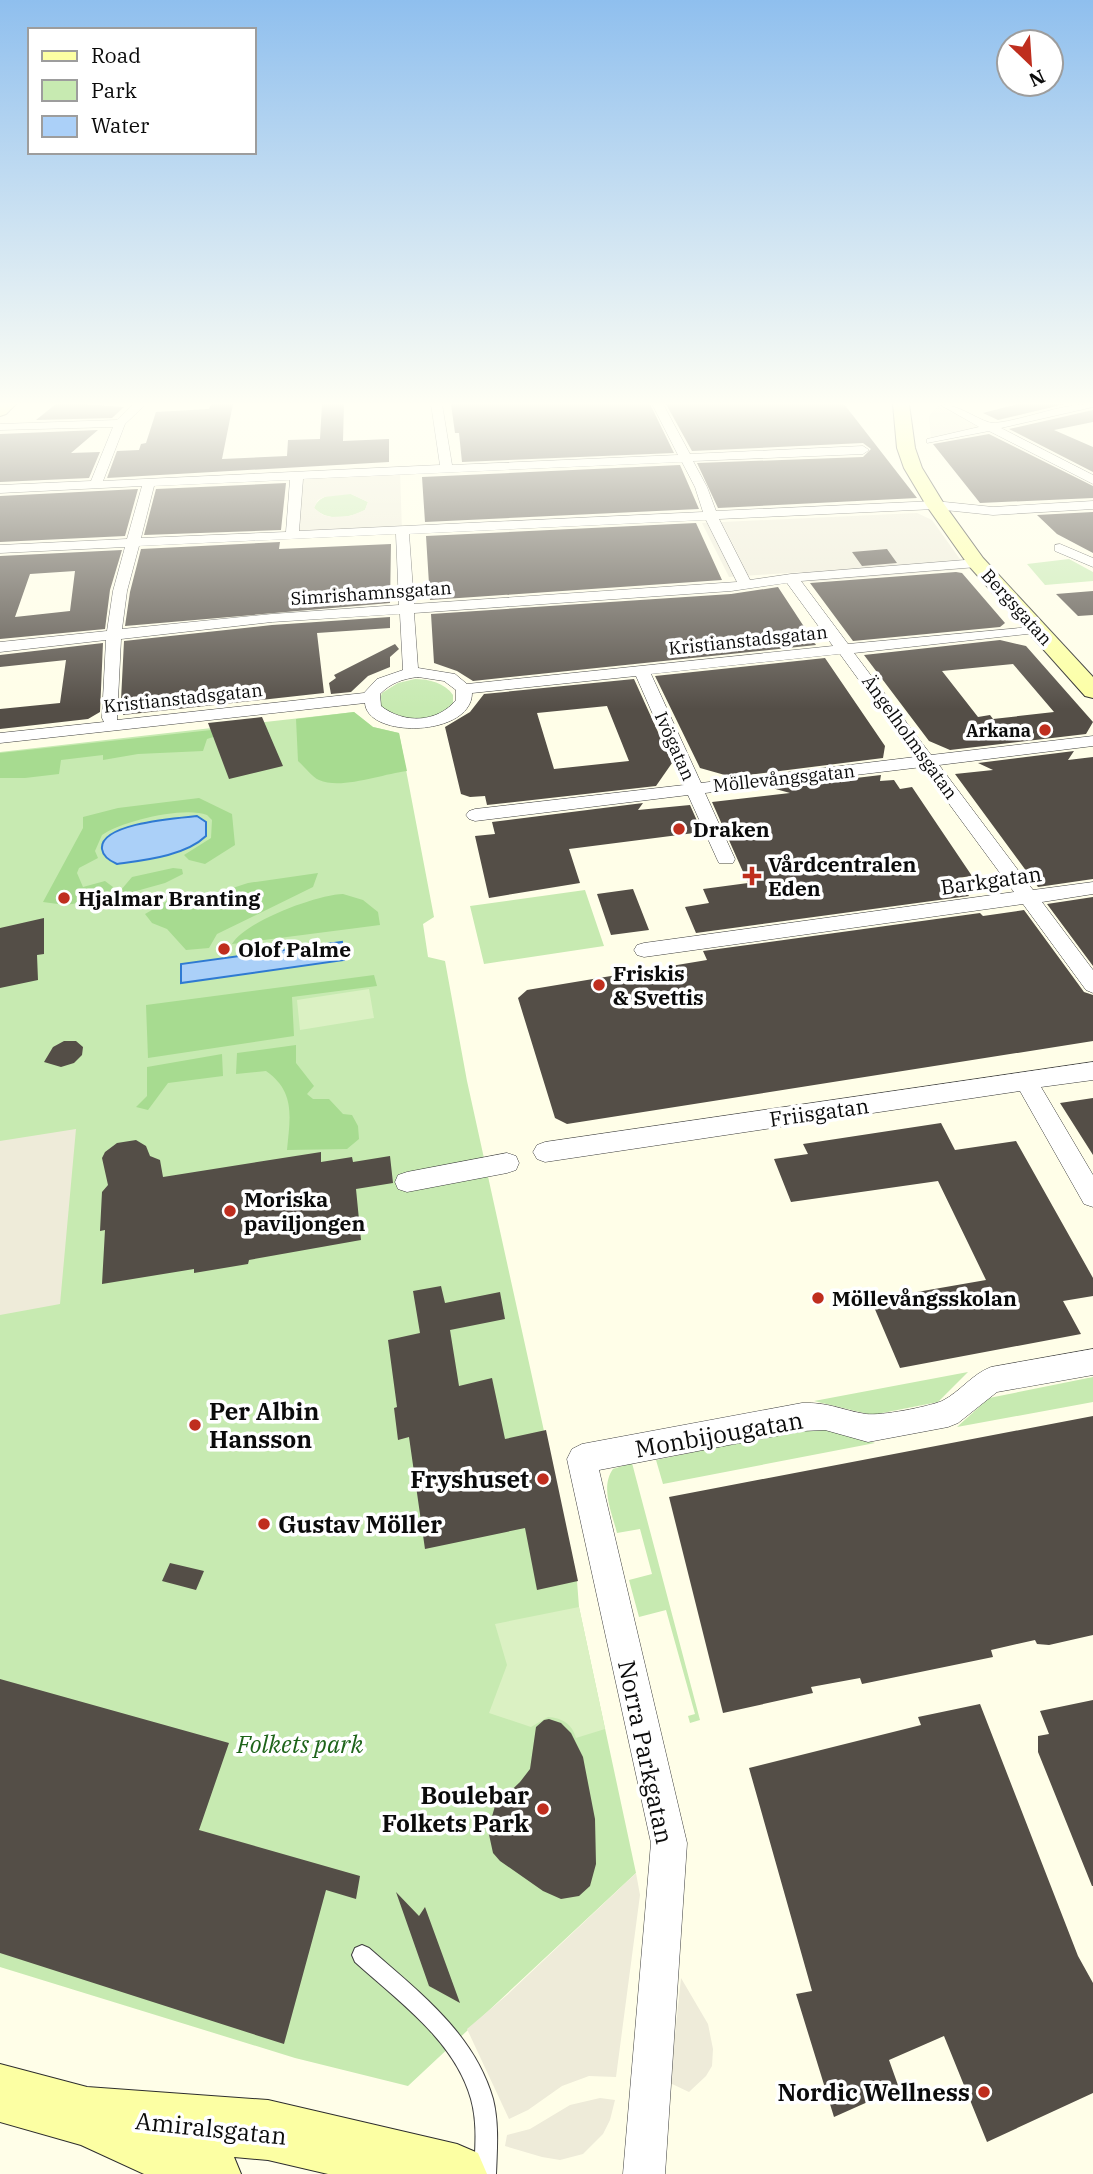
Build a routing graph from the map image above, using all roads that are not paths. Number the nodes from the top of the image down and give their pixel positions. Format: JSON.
{"nodes":[{"id":1,"x":143,"y":505,"type":"edge"},
{"id":2,"x":295,"y":505,"type":"edge"},
{"id":3,"x":708,"y":505,"type":"edge"},
{"id":4,"x":927,"y":505,"type":"edge"},
{"id":5,"x":935,"y":505,"type":"edge"},
{"id":6,"x":939,"y":505,"type":"edge"},
{"id":7,"x":961,"y":505,"type":"edge"},
{"id":8,"x":1085,"y":505,"type":"edge"},
{"id":9,"x":963,"y":508,"type":"junction"},
{"id":10,"x":712,"y":517,"type":"junction"},
{"id":11,"x":977,"y":527,"type":"dead end"},
{"id":12,"x":402,"y":532,"type":"junction"},
{"id":13,"x":292,"y":536,"type":"junction"},
{"id":14,"x":133,"y":543,"type":"junction"},
{"id":15,"x":1059,"y":548,"type":"dead end"},
{"id":16,"x":0,"y":549,"type":"edge"},
{"id":17,"x":1093,"y":563,"type":"edge"},
{"id":18,"x":977,"y":564,"type":"junction"},
{"id":19,"x":791,"y":578,"type":"junction"},
{"id":20,"x":745,"y":583,"type":"junction"},
{"id":21,"x":406,"y":610,"type":"junction"},
{"id":22,"x":1036,"y":629,"type":"junction"},
{"id":23,"x":114,"y":634,"type":"junction"},
{"id":24,"x":0,"y":647,"type":"edge"},
{"id":25,"x":846,"y":649,"type":"junction"},
{"id":26,"x":642,"y":671,"type":"junction"},
{"id":27,"x":411,"y":673,"type":"junction"},
{"id":28,"x":464,"y":689,"type":"junction"},
{"id":29,"x":1093,"y":691,"type":"edge"},
{"id":30,"x":371,"y":697,"type":"junction"},
{"id":31,"x":110,"y":718,"type":"dead end"},
{"id":32,"x":0,"y":738,"type":"edge"},
{"id":33,"x":1093,"y":741,"type":"edge"},
{"id":34,"x":928,"y":761,"type":"junction"},
{"id":35,"x":694,"y":788,"type":"junction"},
{"id":36,"x":475,"y":815,"type":"dead end"},
{"id":37,"x":726,"y":859,"type":"dead end"},
{"id":38,"x":1093,"y":888,"type":"edge"},
{"id":39,"x":1029,"y":898,"type":"junction"},
{"id":40,"x":644,"y":950,"type":"dead end"},
{"id":41,"x":1093,"y":985,"type":"edge"},
{"id":42,"x":1093,"y":1071,"type":"edge"},
{"id":43,"x":1026,"y":1081,"type":"junction"},
{"id":44,"x":545,"y":1152,"type":"dead end"},
{"id":45,"x":507,"y":1163,"type":"dead end"},
{"id":46,"x":407,"y":1182,"type":"dead end"},
{"id":47,"x":1093,"y":1197,"type":"edge"},
{"id":48,"x":1093,"y":1362,"type":"edge"},
{"id":49,"x":582,"y":1459,"type":"joint"},
{"id":50,"x":362,"y":1955,"type":"dead end"},
{"id":51,"x":0,"y":2092,"type":"edge"},
{"id":52,"x":87,"y":2117,"type":"junction"},
{"id":53,"x":211,"y":2174,"type":"edge"},
{"id":54,"x":457,"y":2174,"type":"edge"},
{"id":55,"x":485,"y":2174,"type":"edge"},
{"id":56,"x":643,"y":2174,"type":"edge"}],
"edges":[{"from":1,"to":14,"type":"street"},
{"from":2,"to":13,"type":"street"},
{"from":3,"to":10,"type":"street"},
{"from":4,"to":10,"type":"street"},
{"from":5,"to":18,"type":"street","name":"Bergsgatan"},
{"from":6,"to":9,"type":"street"},
{"from":7,"to":9,"type":"street"},
{"from":8,"to":9,"type":"street"},
{"from":9,"to":11,"type":"street"},
{"from":10,"to":12,"type":"street"},
{"from":10,"to":20,"type":"street"},
{"from":12,"to":13,"type":"street"},
{"from":12,"to":21,"type":"street"},
{"from":13,"to":14,"type":"street"},
{"from":14,"to":16,"type":"street"},
{"from":14,"to":23,"type":"street"},
{"from":15,"to":17,"type":"street"},
{"from":18,"to":19,"type":"street","name":"Simrishamnsgatan"},
{"from":18,"to":22,"type":"street","name":"Bergsgatan"},
{"from":19,"to":20,"type":"street","name":"Simrishamnsgatan"},
{"from":19,"to":25,"type":"street","name":"Ängelholmsgatan"},
{"from":20,"to":21,"type":"street","name":"Simrishamnsgatan"},
{"from":21,"to":23,"type":"street","name":"Simrishamnsgatan"},
{"from":21,"to":27,"type":"street"},
{"from":22,"to":25,"type":"street","name":"Kristianstadsgatan"},
{"from":22,"to":29,"type":"street","name":"Bergsgatan"},
{"from":23,"to":24,"type":"street","name":"Simrishamnsgatan"},
{"from":23,"to":31,"type":"street"},
{"from":25,"to":26,"type":"street","name":"Kristianstadsgatan"},
{"from":25,"to":34,"type":"street","name":"Ängelholmsgatan"},
{"from":26,"to":28,"type":"street","name":"Kristianstadsgatan"},
{"from":26,"to":35,"type":"street","name":"Ivögatan"},
{"from":27,"to":28,"type":"street"},
{"from":27,"to":30,"type":"street"},
{"from":28,"to":30,"type":"street"},
{"from":30,"to":32,"type":"street","name":"Kristianstadsgatan"},
{"from":33,"to":34,"type":"street","name":"Möllevångsgatan"},
{"from":34,"to":35,"type":"street","name":"Möllevångsgatan"},
{"from":34,"to":39,"type":"street","name":"Ängelholmsgatan"},
{"from":35,"to":36,"type":"street","name":"Möllevångsgatan"},
{"from":35,"to":37,"type":"street","name":"Ivögatan"},
{"from":38,"to":39,"type":"street","name":"Barkgatan"},
{"from":39,"to":40,"type":"street","name":"Barkgatan"},
{"from":39,"to":41,"type":"street","name":"Ängelholmsgatan"},
{"from":42,"to":43,"type":"street","name":"Friisgatan"},
{"from":43,"to":44,"type":"street","name":"Friisgatan"},
{"from":43,"to":47,"type":"street"},
{"from":45,"to":46,"type":"street"},
{"from":48,"to":49,"type":"street","name":"Monbijougatan"},
{"from":49,"to":56,"type":"street","name":"Norra Parkgatan"},
{"from":50,"to":55,"type":"lane"},
{"from":51,"to":52,"type":"street","name":"Amiralsgatan"},
{"from":52,"to":53,"type":"street","name":"Amiralsgatan"},
{"from":52,"to":54,"type":"street","name":"Amiralsgatan"}]}
